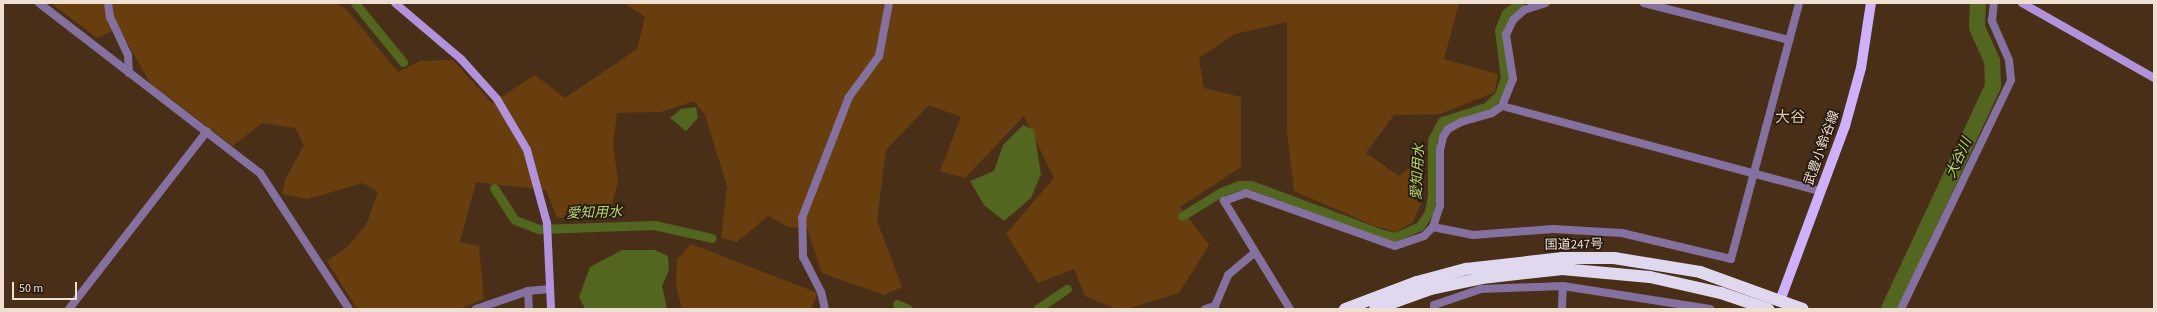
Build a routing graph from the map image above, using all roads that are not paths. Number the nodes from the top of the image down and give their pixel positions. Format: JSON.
{"nodes":[{"id":1,"x":39,"y":3,"type":"edge"},
{"id":2,"x":108,"y":3,"type":"edge"},
{"id":3,"x":395,"y":3,"type":"edge"},
{"id":4,"x":889,"y":3,"type":"edge"},
{"id":5,"x":1546,"y":3,"type":"edge"},
{"id":6,"x":1647,"y":3,"type":"edge"},
{"id":7,"x":1799,"y":3,"type":"edge"},
{"id":8,"x":1871,"y":3,"type":"edge"},
{"id":9,"x":1994,"y":3,"type":"edge"},
{"id":10,"x":2022,"y":3,"type":"edge"},
{"id":11,"x":1789,"y":40,"type":"junction"},
{"id":12,"x":129,"y":73,"type":"junction"},
{"id":13,"x":2154,"y":78,"type":"edge"},
{"id":14,"x":1502,"y":106,"type":"junction"},
{"id":15,"x":207,"y":131,"type":"junction"},
{"id":16,"x":1754,"y":174,"type":"junction"},
{"id":17,"x":1820,"y":191,"type":"junction"},
{"id":18,"x":1433,"y":227,"type":"junction"},
{"id":19,"x":1255,"y":252,"type":"junction"},
{"id":20,"x":1563,"y":286,"type":"junction"},
{"id":21,"x":550,"y":289,"type":"junction"},
{"id":22,"x":528,"y":291,"type":"junction"},
{"id":23,"x":1779,"y":304,"type":"edge"},
{"id":24,"x":69,"y":309,"type":"edge"},
{"id":25,"x":349,"y":309,"type":"edge"},
{"id":26,"x":476,"y":309,"type":"edge"},
{"id":27,"x":528,"y":309,"type":"edge"},
{"id":28,"x":551,"y":309,"type":"edge"},
{"id":29,"x":824,"y":309,"type":"edge"},
{"id":30,"x":1205,"y":309,"type":"edge"},
{"id":31,"x":1290,"y":309,"type":"edge"},
{"id":32,"x":1344,"y":309,"type":"edge"},
{"id":33,"x":1375,"y":309,"type":"edge"},
{"id":34,"x":1434,"y":309,"type":"edge"},
{"id":35,"x":1562,"y":309,"type":"edge"},
{"id":36,"x":1710,"y":309,"type":"edge"},
{"id":37,"x":1768,"y":309,"type":"edge"},
{"id":38,"x":1803,"y":309,"type":"edge"},
{"id":39,"x":1901,"y":309,"type":"edge"}],
"edges":[{"from":1,"to":12,"type":"street"},
{"from":2,"to":12,"type":"street"},
{"from":3,"to":21,"type":"street"},
{"from":4,"to":29,"type":"street"},
{"from":5,"to":14,"type":"street"},
{"from":6,"to":11,"type":"street"},
{"from":7,"to":11,"type":"street"},
{"from":8,"to":17,"type":"main road","name":"武豊小鈴谷線"},
{"from":9,"to":39,"type":"street"},
{"from":10,"to":13,"type":"street"},
{"from":11,"to":16,"type":"street"},
{"from":12,"to":15,"type":"street"},
{"from":14,"to":16,"type":"street"},
{"from":14,"to":18,"type":"street"},
{"from":15,"to":24,"type":"street"},
{"from":15,"to":25,"type":"street"},
{"from":16,"to":17,"type":"street"},
{"from":16,"to":18,"type":"street"},
{"from":17,"to":23,"type":"main road","name":"武豊小鈴谷線"},
{"from":18,"to":19,"type":"street"},
{"from":19,"to":30,"type":"street"},
{"from":19,"to":31,"type":"street"},
{"from":20,"to":34,"type":"street"},
{"from":20,"to":35,"type":"street"},
{"from":20,"to":36,"type":"street"},
{"from":21,"to":22,"type":"street"},
{"from":21,"to":28,"type":"street"},
{"from":22,"to":26,"type":"street"},
{"from":22,"to":27,"type":"street"},
{"from":23,"to":32,"type":"highway","name":"国道247号"},
{"from":23,"to":38,"type":"highway","name":"国道247号"},
{"from":33,"to":37,"type":"highway","name":"国道247号"}]}
